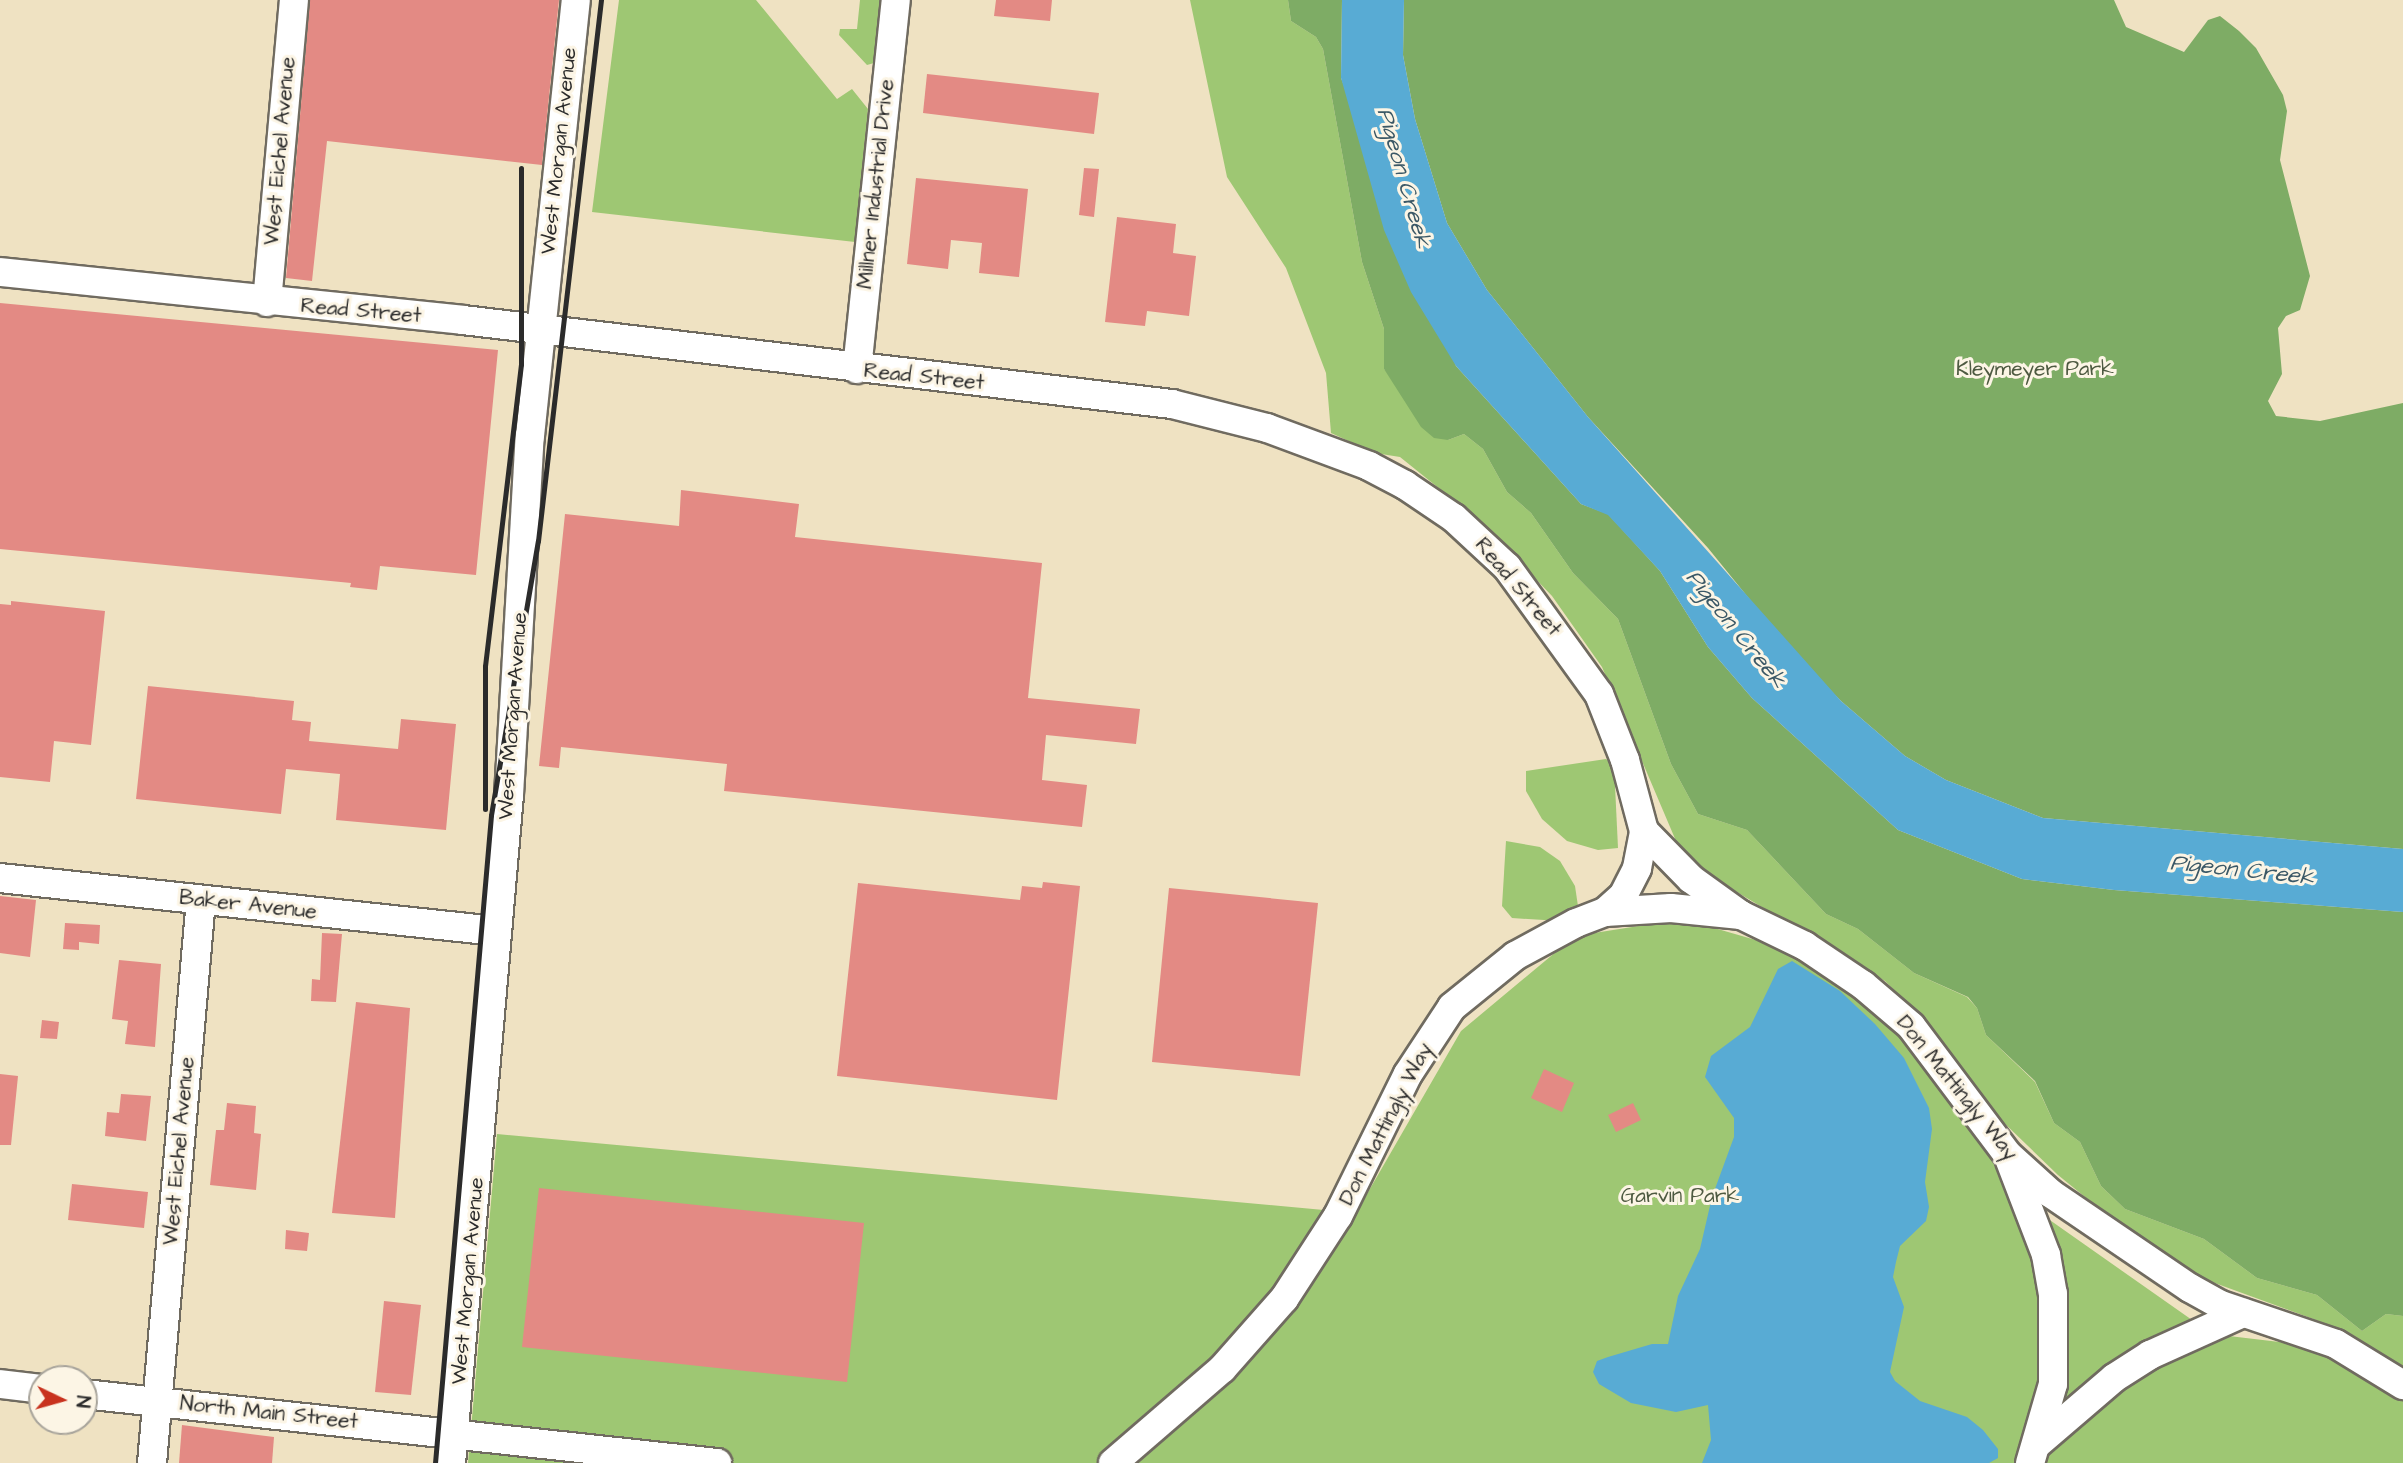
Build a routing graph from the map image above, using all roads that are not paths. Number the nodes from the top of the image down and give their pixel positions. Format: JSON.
{"nodes":[{"id":1,"x":293,"y":0,"type":"edge"},
{"id":2,"x":576,"y":0,"type":"edge"},
{"id":3,"x":896,"y":0,"type":"edge"},
{"id":4,"x":0,"y":272,"type":"edge"},
{"id":5,"x":267,"y":302,"type":"junction"},
{"id":6,"x":540,"y":331,"type":"junction"},
{"id":7,"x":857,"y":369,"type":"junction"},
{"id":8,"x":1644,"y":831,"type":"junction"},
{"id":9,"x":0,"y":878,"type":"edge"},
{"id":10,"x":201,"y":900,"type":"junction"},
{"id":11,"x":1605,"y":912,"type":"junction"},
{"id":12,"x":1741,"y":915,"type":"junction"},
{"id":13,"x":495,"y":931,"type":"junction"},
{"id":14,"x":2008,"y":1155,"type":"junction"},
{"id":15,"x":2243,"y":1314,"type":"junction"},
{"id":16,"x":0,"y":1384,"type":"edge"},
{"id":17,"x":2403,"y":1385,"type":"edge"},
{"id":18,"x":28,"y":1387,"type":"edge"},
{"id":19,"x":98,"y":1396,"type":"edge"},
{"id":20,"x":158,"y":1402,"type":"junction"},
{"id":21,"x":453,"y":1433,"type":"junction"},
{"id":22,"x":2034,"y":1453,"type":"edge"},
{"id":23,"x":152,"y":1463,"type":"edge"},
{"id":24,"x":451,"y":1463,"type":"edge"},
{"id":25,"x":717,"y":1463,"type":"edge"},
{"id":26,"x":1113,"y":1463,"type":"edge"}],
"edges":[{"from":1,"to":5,"type":"street","name":"West Eichel Avenue"},
{"from":2,"to":6,"type":"street","name":"West Morgan Avenue"},
{"from":3,"to":7,"type":"street","name":"Millner Industrial Drive"},
{"from":4,"to":5,"type":"street","name":"Read Street"},
{"from":5,"to":6,"type":"street","name":"Read Street"},
{"from":6,"to":7,"type":"street","name":"Read Street"},
{"from":6,"to":13,"type":"street","name":"West Morgan Avenue"},
{"from":7,"to":8,"type":"street","name":"Read Street"},
{"from":8,"to":11,"type":"street","name":"Read Street"},
{"from":8,"to":12,"type":"street","name":"Read Street"},
{"from":9,"to":10,"type":"street","name":"Baker Avenue"},
{"from":10,"to":13,"type":"street","name":"Baker Avenue"},
{"from":10,"to":20,"type":"street","name":"West Eichel Avenue"},
{"from":11,"to":12,"type":"street","name":"Don Mattingly Way"},
{"from":11,"to":26,"type":"street","name":"Don Mattingly Way"},
{"from":12,"to":14,"type":"street","name":"Don Mattingly Way"},
{"from":13,"to":21,"type":"street","name":"West Morgan Avenue"},
{"from":14,"to":15,"type":"street","name":"Don Mattingly Way"},
{"from":14,"to":22,"type":"street"},
{"from":15,"to":17,"type":"street","name":"Don Mattingly Way"},
{"from":15,"to":22,"type":"street"},
{"from":16,"to":18,"type":"street"},
{"from":19,"to":20,"type":"street","name":"North Main Street"},
{"from":20,"to":21,"type":"street","name":"North Main Street"},
{"from":20,"to":23,"type":"street","name":"West Eichel Avenue"},
{"from":21,"to":24,"type":"street","name":"West Morgan Avenue"},
{"from":21,"to":25,"type":"street"}]}
